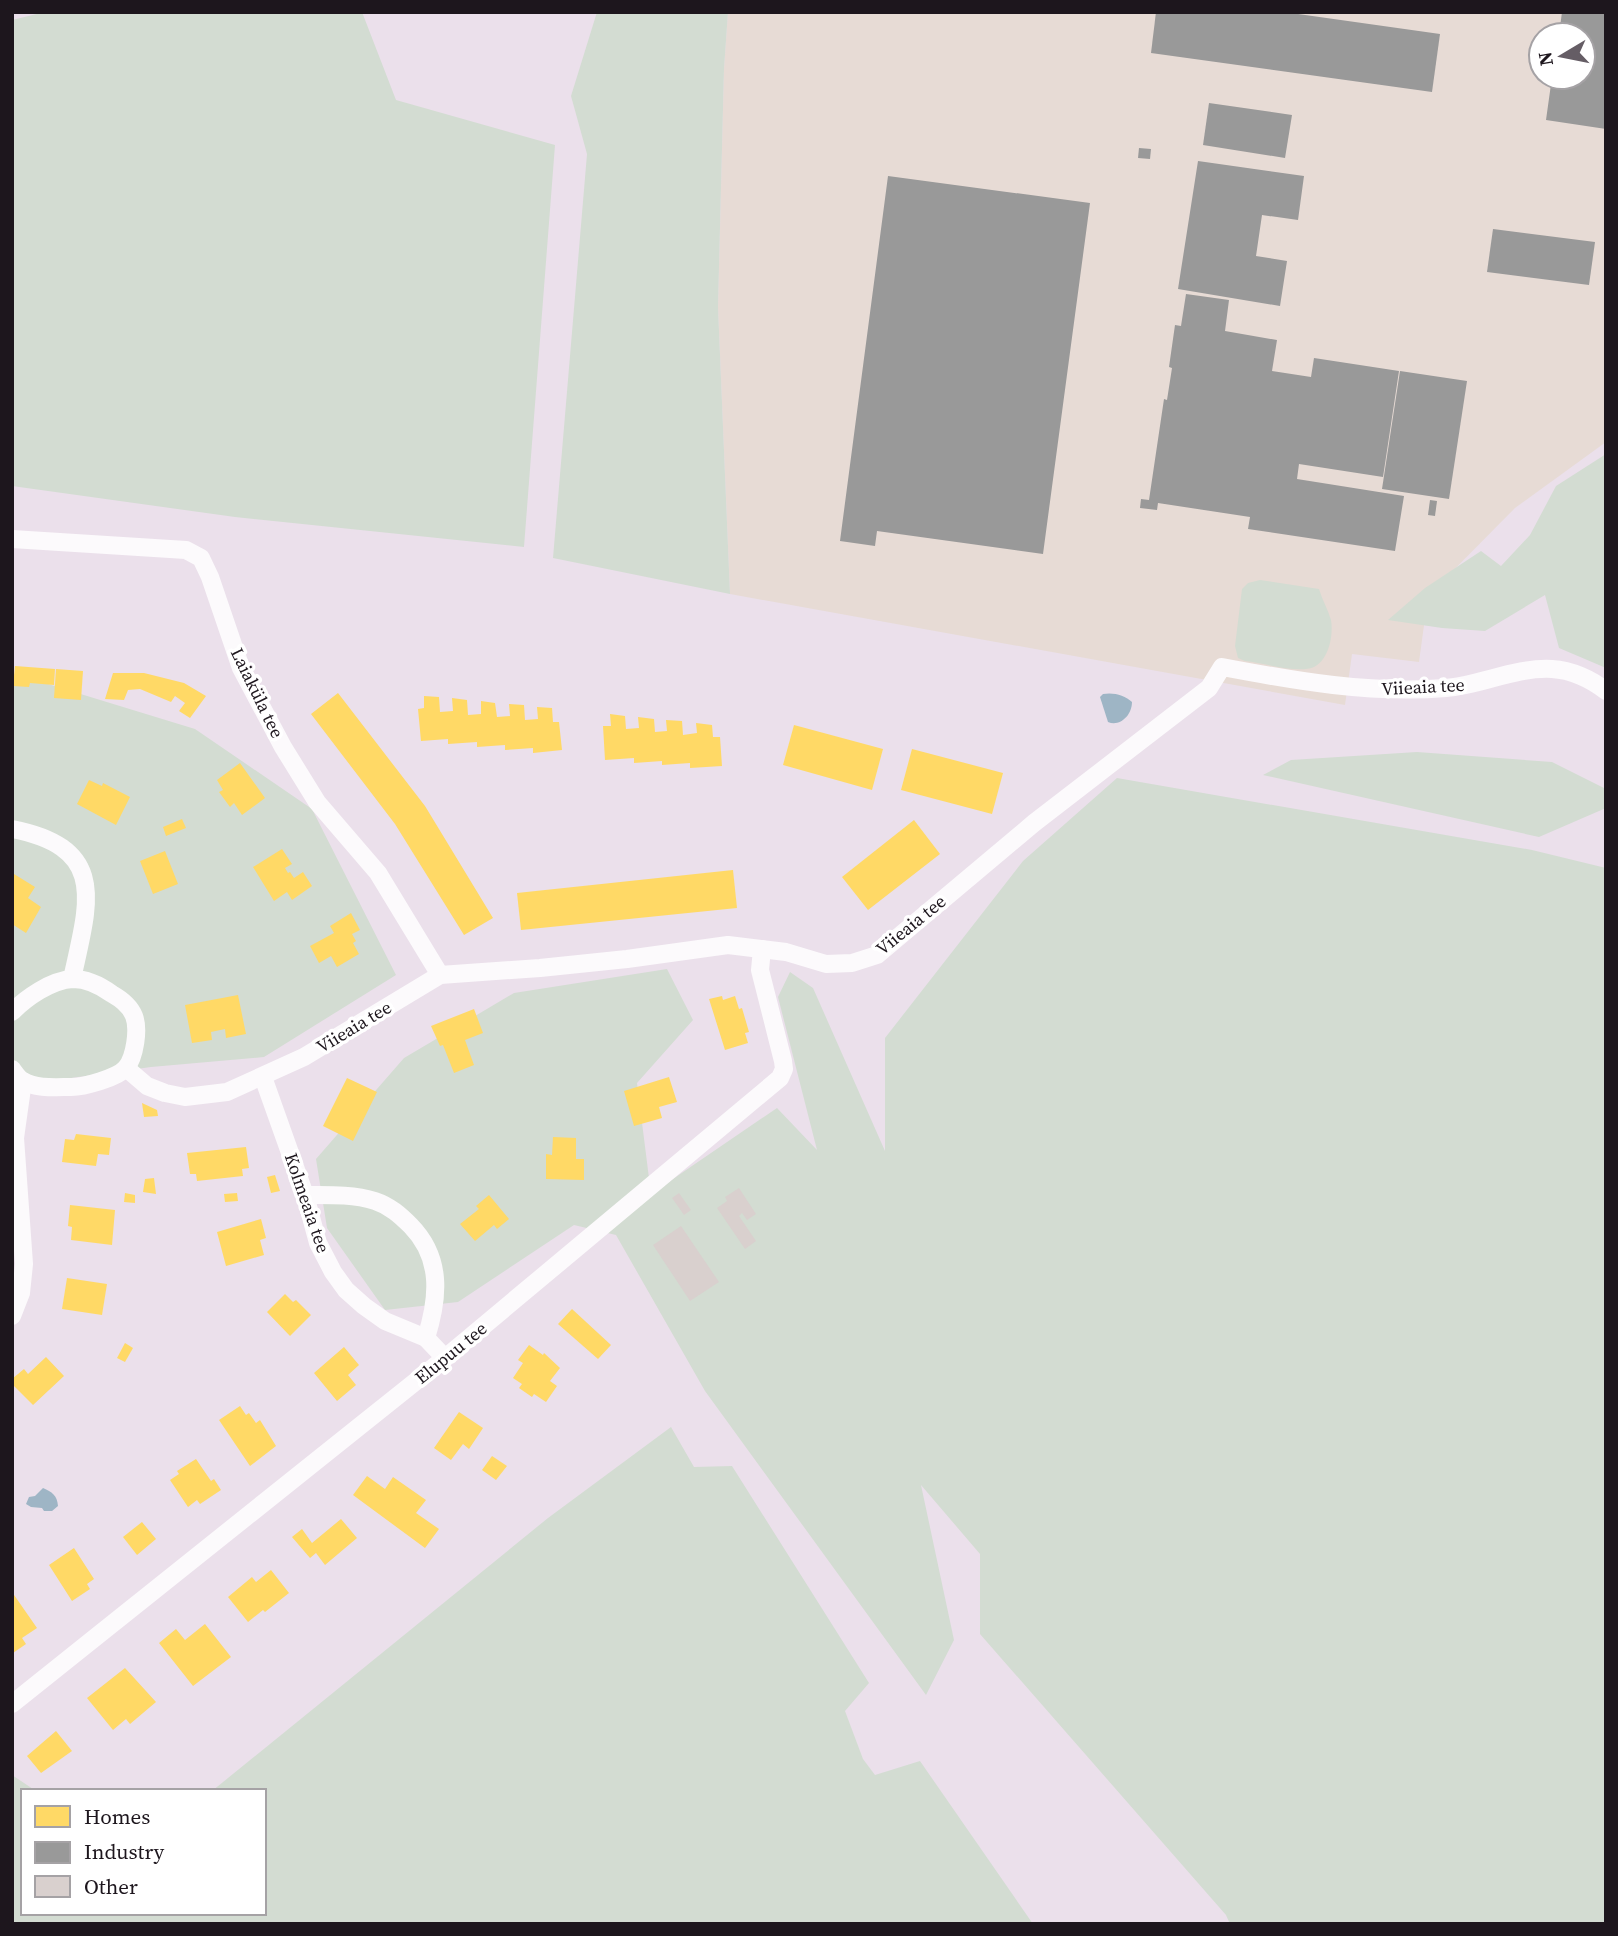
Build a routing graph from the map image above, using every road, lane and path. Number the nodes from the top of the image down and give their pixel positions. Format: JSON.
{"nodes":[{"id":1,"x":12,"y":539,"type":"edge"},
{"id":2,"x":1606,"y":691,"type":"edge"},
{"id":3,"x":12,"y":829,"type":"edge"},
{"id":4,"x":762,"y":949,"type":"junction"},
{"id":5,"x":440,"y":975,"type":"junction"},
{"id":6,"x":72,"y":979,"type":"junction"},
{"id":7,"x":12,"y":1012,"type":"edge"},
{"id":8,"x":126,"y":1068,"type":"junction"},
{"id":9,"x":18,"y":1075,"type":"edge"},
{"id":10,"x":263,"y":1077,"type":"junction"},
{"id":11,"x":305,"y":1195,"type":"junction"},
{"id":12,"x":12,"y":1316,"type":"edge"},
{"id":13,"x":426,"y":1338,"type":"junction"},
{"id":14,"x":445,"y":1358,"type":"junction"},
{"id":15,"x":12,"y":1704,"type":"edge"}],
"edges":[{"from":1,"to":5,"type":"street","name":"Laiaküla tee"},
{"from":2,"to":4,"type":"street","name":"Viieaia tee"},
{"from":3,"to":6,"type":"street"},
{"from":4,"to":5,"type":"street","name":"Viieaia tee"},
{"from":4,"to":14,"type":"street","name":"Elupuu tee"},
{"from":5,"to":10,"type":"street","name":"Viieaia tee"},
{"from":6,"to":7,"type":"street"},
{"from":6,"to":8,"type":"street"},
{"from":8,"to":9,"type":"street"},
{"from":8,"to":10,"type":"street","name":"Viieaia tee"},
{"from":9,"to":12,"type":"street"},
{"from":10,"to":11,"type":"street","name":"Kolmeaia tee"},
{"from":11,"to":13,"type":"street","name":"Kolmeaia tee"},
{"from":11,"to":13,"type":"street"},
{"from":13,"to":14,"type":"street","name":"Kolmeaia tee"},
{"from":14,"to":15,"type":"street","name":"Elupuu tee"}]}
